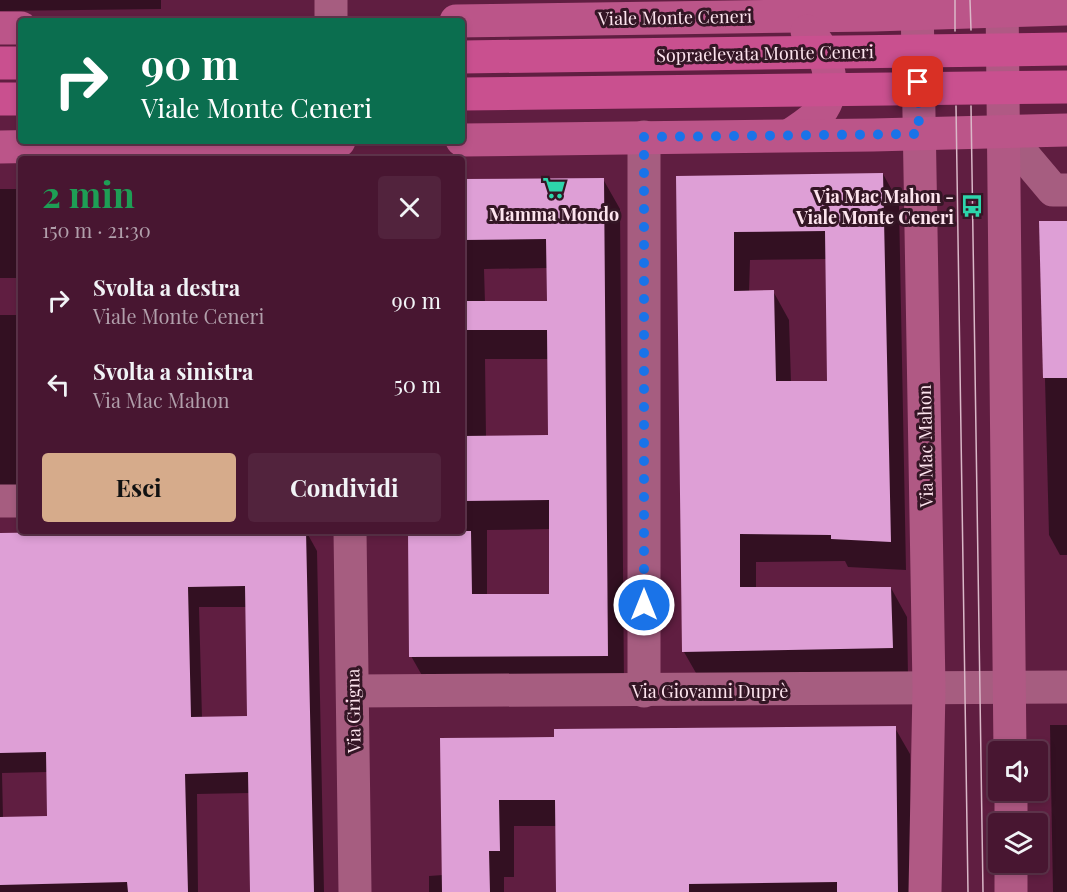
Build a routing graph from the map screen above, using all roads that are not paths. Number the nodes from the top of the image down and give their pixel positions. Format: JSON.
{"nodes":[{"id":1,"x":331,"y":0,"type":"edge"},
{"id":2,"x":1002,"y":6,"type":"edge"},
{"id":3,"x":917,"y":7,"type":"edge"},
{"id":4,"x":670,"y":9,"type":"edge"},
{"id":5,"x":1067,"y":9,"type":"edge"},
{"id":6,"x":784,"y":15,"type":"junction"},
{"id":7,"x":331,"y":18,"type":"edge"},
{"id":8,"x":465,"y":20,"type":"edge"},
{"id":9,"x":0,"y":28,"type":"edge"},
{"id":10,"x":18,"y":28,"type":"edge"},
{"id":11,"x":1067,"y":49,"type":"edge"},
{"id":12,"x":465,"y":57,"type":"edge"},
{"id":13,"x":0,"y":63,"type":"edge"},
{"id":14,"x":18,"y":63,"type":"edge"},
{"id":15,"x":1067,"y":87,"type":"edge"},
{"id":16,"x":465,"y":94,"type":"edge"},
{"id":17,"x":0,"y":99,"type":"edge"},
{"id":18,"x":18,"y":99,"type":"edge"},
{"id":19,"x":1067,"y":130,"type":"edge"},
{"id":20,"x":1004,"y":132,"type":"junction"},
{"id":21,"x":919,"y":134,"type":"junction"},
{"id":22,"x":790,"y":135,"type":"junction"},
{"id":23,"x":644,"y":137,"type":"junction"},
{"id":24,"x":465,"y":140,"type":"edge"},
{"id":25,"x":170,"y":144,"type":"edge"},
{"id":26,"x":0,"y":147,"type":"edge"},
{"id":27,"x":1067,"y":190,"type":"edge"},
{"id":28,"x":0,"y":501,"type":"edge"},
{"id":29,"x":18,"y":501,"type":"edge"},
{"id":30,"x":350,"y":534,"type":"edge"},
{"id":31,"x":1010,"y":687,"type":"junction"},
{"id":32,"x":1067,"y":687,"type":"edge"},
{"id":33,"x":929,"y":688,"type":"junction"},
{"id":34,"x":353,"y":691,"type":"junction"},
{"id":35,"x":644,"y":691,"type":"junction"},
{"id":36,"x":1010,"y":741,"type":"edge"},
{"id":37,"x":1011,"y":873,"type":"edge"},
{"id":38,"x":356,"y":892,"type":"edge"},
{"id":39,"x":925,"y":892,"type":"edge"},
{"id":40,"x":1011,"y":892,"type":"edge"}],
"edges":[{"from":1,"to":7,"type":"street"},
{"from":2,"to":3,"type":"main road","name":"Viale Monte Ceneri"},
{"from":2,"to":5,"type":"main road","name":"Viale Monte Ceneri"},
{"from":2,"to":20,"type":"main road"},
{"from":3,"to":6,"type":"main road","name":"Viale Monte Ceneri"},
{"from":3,"to":21,"type":"main road","name":"Via Mac Mahon"},
{"from":4,"to":6,"type":"main road","name":"Viale Monte Ceneri"},
{"from":4,"to":8,"type":"main road","name":"Viale Monte Ceneri"},
{"from":6,"to":22,"type":"main road"},
{"from":9,"to":10,"type":"main road"},
{"from":11,"to":12,"type":"highway","name":"Sopraelevata Monte Ceneri"},
{"from":13,"to":14,"type":"highway"},
{"from":15,"to":16,"type":"highway","name":"Sopraelevata Monte Ceneri"},
{"from":17,"to":18,"type":"highway"},
{"from":19,"to":20,"type":"main road"},
{"from":20,"to":21,"type":"main road"},
{"from":20,"to":27,"type":"street"},
{"from":20,"to":31,"type":"main road"},
{"from":21,"to":22,"type":"main road"},
{"from":21,"to":33,"type":"main road","name":"Via Mac Mahon"},
{"from":22,"to":23,"type":"main road"},
{"from":23,"to":24,"type":"main road"},
{"from":23,"to":35,"type":"street"},
{"from":25,"to":26,"type":"main road"},
{"from":28,"to":29,"type":"street"},
{"from":30,"to":34,"type":"street","name":"Via Grigna"},
{"from":31,"to":32,"type":"street","name":"Via Giovanni Duprè"},
{"from":31,"to":33,"type":"street","name":"Via Giovanni Duprè"},
{"from":31,"to":36,"type":"main road"},
{"from":33,"to":35,"type":"street","name":"Via Giovanni Duprè"},
{"from":33,"to":39,"type":"main road","name":"Via Mac Mahon"},
{"from":34,"to":35,"type":"street","name":"Via Giovanni Duprè"},
{"from":34,"to":38,"type":"street","name":"Via Grigna"},
{"from":37,"to":40,"type":"main road"}]}
